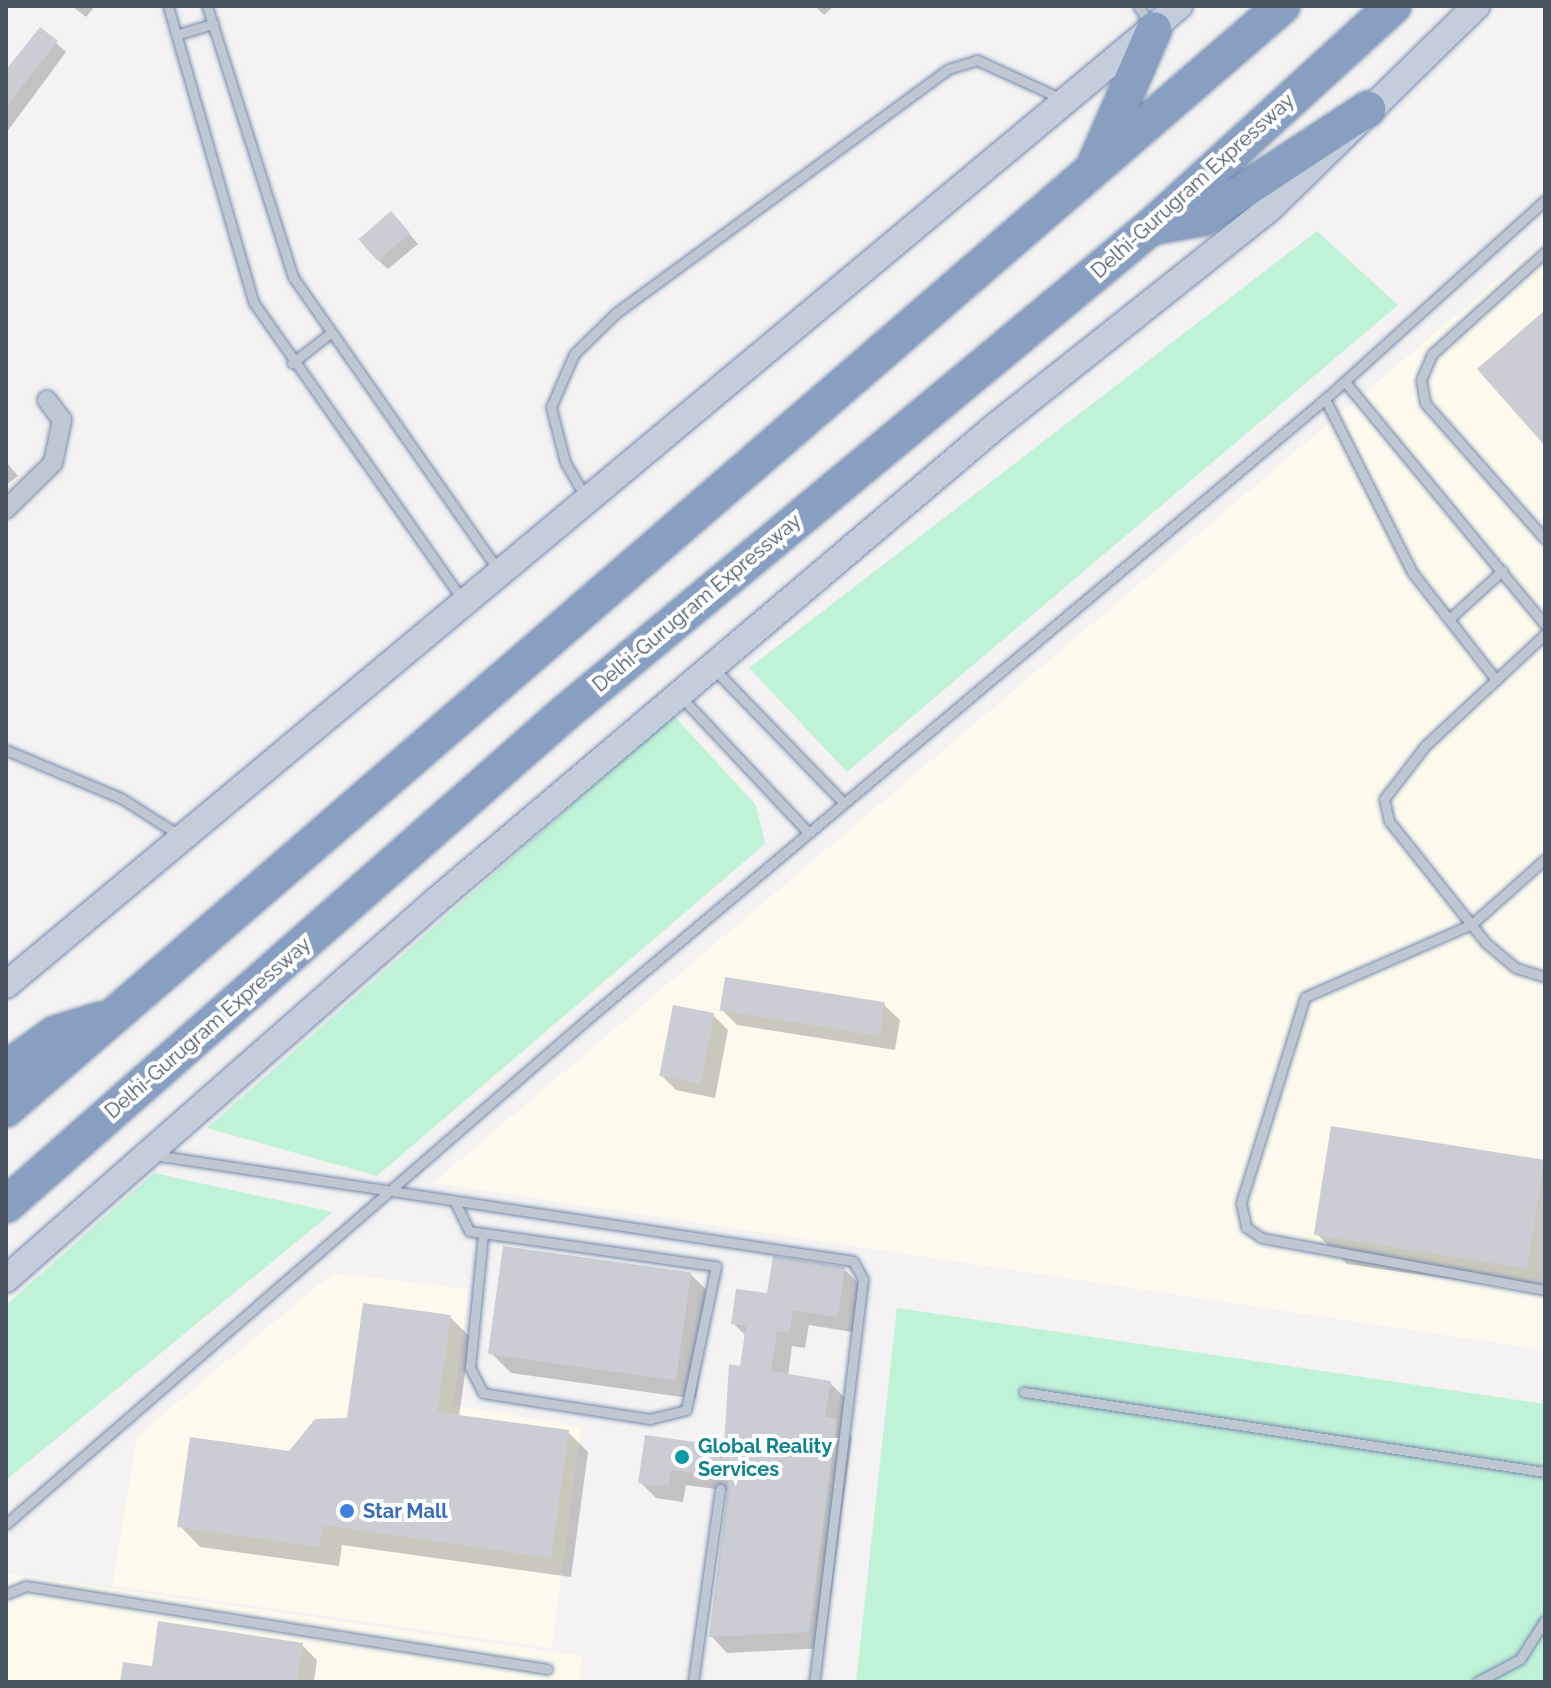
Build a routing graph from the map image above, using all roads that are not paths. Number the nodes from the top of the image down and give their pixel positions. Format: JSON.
{"nodes":[{"id":1,"x":168,"y":6,"type":"edge"},
{"id":2,"x":207,"y":6,"type":"edge"},
{"id":3,"x":1179,"y":6,"type":"edge"},
{"id":4,"x":1282,"y":6,"type":"edge"},
{"id":5,"x":1393,"y":6,"type":"edge"},
{"id":6,"x":1476,"y":6,"type":"edge"},
{"id":7,"x":1146,"y":17,"type":"edge"},
{"id":8,"x":213,"y":24,"type":"junction"},
{"id":9,"x":176,"y":35,"type":"junction"},
{"id":10,"x":1065,"y":101,"type":"junction"},
{"id":11,"x":1368,"y":109,"type":"junction"},
{"id":12,"x":1092,"y":170,"type":"junction"},
{"id":13,"x":1545,"y":200,"type":"edge"},
{"id":14,"x":1151,"y":227,"type":"junction"},
{"id":15,"x":1545,"y":252,"type":"edge"},
{"id":16,"x":328,"y":335,"type":"junction"},
{"id":17,"x":292,"y":363,"type":"junction"},
{"id":18,"x":1345,"y":382,"type":"junction"},
{"id":19,"x":1325,"y":399,"type":"junction"},
{"id":20,"x":47,"y":400,"type":"dead end"},
{"id":21,"x":586,"y":499,"type":"junction"},
{"id":22,"x":6,"y":509,"type":"edge"},
{"id":23,"x":1545,"y":539,"type":"edge"},
{"id":24,"x":498,"y":570,"type":"junction"},
{"id":25,"x":1502,"y":571,"type":"junction"},
{"id":26,"x":463,"y":600,"type":"junction"},
{"id":27,"x":1449,"y":619,"type":"junction"},
{"id":28,"x":1545,"y":625,"type":"edge"},
{"id":29,"x":1545,"y":634,"type":"edge"},
{"id":30,"x":714,"y":669,"type":"junction"},
{"id":31,"x":1496,"y":680,"type":"junction"},
{"id":32,"x":681,"y":697,"type":"junction"},
{"id":33,"x":6,"y":750,"type":"edge"},
{"id":34,"x":843,"y":802,"type":"junction"},
{"id":35,"x":808,"y":832,"type":"junction"},
{"id":36,"x":183,"y":838,"type":"junction"},
{"id":37,"x":1545,"y":859,"type":"edge"},
{"id":38,"x":1472,"y":924,"type":"junction"},
{"id":39,"x":1545,"y":977,"type":"edge"},
{"id":40,"x":6,"y":985,"type":"edge"},
{"id":41,"x":115,"y":1015,"type":"junction"},
{"id":42,"x":6,"y":1069,"type":"edge"},
{"id":43,"x":6,"y":1109,"type":"edge"},
{"id":44,"x":143,"y":1153,"type":"junction"},
{"id":45,"x":383,"y":1195,"type":"junction"},
{"id":46,"x":455,"y":1202,"type":"junction"},
{"id":47,"x":6,"y":1205,"type":"edge"},
{"id":48,"x":483,"y":1234,"type":"junction"},
{"id":49,"x":6,"y":1279,"type":"edge"},
{"id":50,"x":1545,"y":1290,"type":"edge"},
{"id":51,"x":1024,"y":1392,"type":"dead end"},
{"id":52,"x":1545,"y":1472,"type":"edge"},
{"id":53,"x":720,"y":1489,"type":"dead end"},
{"id":54,"x":6,"y":1524,"type":"edge"},
{"id":55,"x":6,"y":1594,"type":"edge"},
{"id":56,"x":1545,"y":1620,"type":"edge"},
{"id":57,"x":547,"y":1669,"type":"dead end"},
{"id":58,"x":693,"y":1682,"type":"edge"},
{"id":59,"x":814,"y":1682,"type":"edge"},
{"id":60,"x":1477,"y":1682,"type":"edge"}],
"edges":[{"from":1,"to":9,"type":"lane"},
{"from":2,"to":8,"type":"lane"},
{"from":3,"to":7,"type":"main road"},
{"from":4,"to":12,"type":"highway"},
{"from":5,"to":14,"type":"highway","name":"Delhi-Gurugram Expressway"},
{"from":6,"to":11,"type":"main road"},
{"from":7,"to":10,"type":"main road"},
{"from":7,"to":12,"type":"highway"},
{"from":8,"to":9,"type":"lane"},
{"from":8,"to":16,"type":"lane"},
{"from":9,"to":17,"type":"lane"},
{"from":10,"to":21,"type":"main road"},
{"from":10,"to":21,"type":"lane"},
{"from":11,"to":14,"type":"highway"},
{"from":11,"to":30,"type":"main road"},
{"from":12,"to":41,"type":"highway"},
{"from":13,"to":18,"type":"lane"},
{"from":14,"to":47,"type":"highway","name":"Delhi-Gurugram Expressway"},
{"from":15,"to":23,"type":"lane"},
{"from":16,"to":17,"type":"lane"},
{"from":16,"to":24,"type":"lane"},
{"from":17,"to":26,"type":"lane"},
{"from":18,"to":19,"type":"lane"},
{"from":18,"to":25,"type":"lane"},
{"from":19,"to":27,"type":"lane"},
{"from":19,"to":34,"type":"lane"},
{"from":20,"to":22,"type":"street"},
{"from":21,"to":24,"type":"main road"},
{"from":24,"to":26,"type":"main road"},
{"from":25,"to":27,"type":"lane"},
{"from":25,"to":28,"type":"lane"},
{"from":26,"to":36,"type":"main road"},
{"from":27,"to":31,"type":"lane"},
{"from":29,"to":31,"type":"lane"},
{"from":30,"to":32,"type":"main road"},
{"from":30,"to":34,"type":"lane"},
{"from":31,"to":38,"type":"lane"},
{"from":32,"to":35,"type":"lane"},
{"from":32,"to":44,"type":"main road"},
{"from":33,"to":36,"type":"lane"},
{"from":34,"to":35,"type":"lane"},
{"from":35,"to":45,"type":"lane"},
{"from":36,"to":40,"type":"main road"},
{"from":37,"to":38,"type":"lane"},
{"from":38,"to":39,"type":"lane"},
{"from":38,"to":50,"type":"lane"},
{"from":41,"to":42,"type":"highway"},
{"from":41,"to":43,"type":"highway"},
{"from":44,"to":45,"type":"lane"},
{"from":44,"to":49,"type":"main road"},
{"from":45,"to":46,"type":"lane"},
{"from":45,"to":54,"type":"lane"},
{"from":46,"to":48,"type":"lane"},
{"from":46,"to":59,"type":"lane"},
{"from":48,"to":48,"type":"lane"},
{"from":51,"to":52,"type":"lane"},
{"from":53,"to":58,"type":"lane"},
{"from":55,"to":57,"type":"lane"},
{"from":56,"to":60,"type":"lane"}]}
